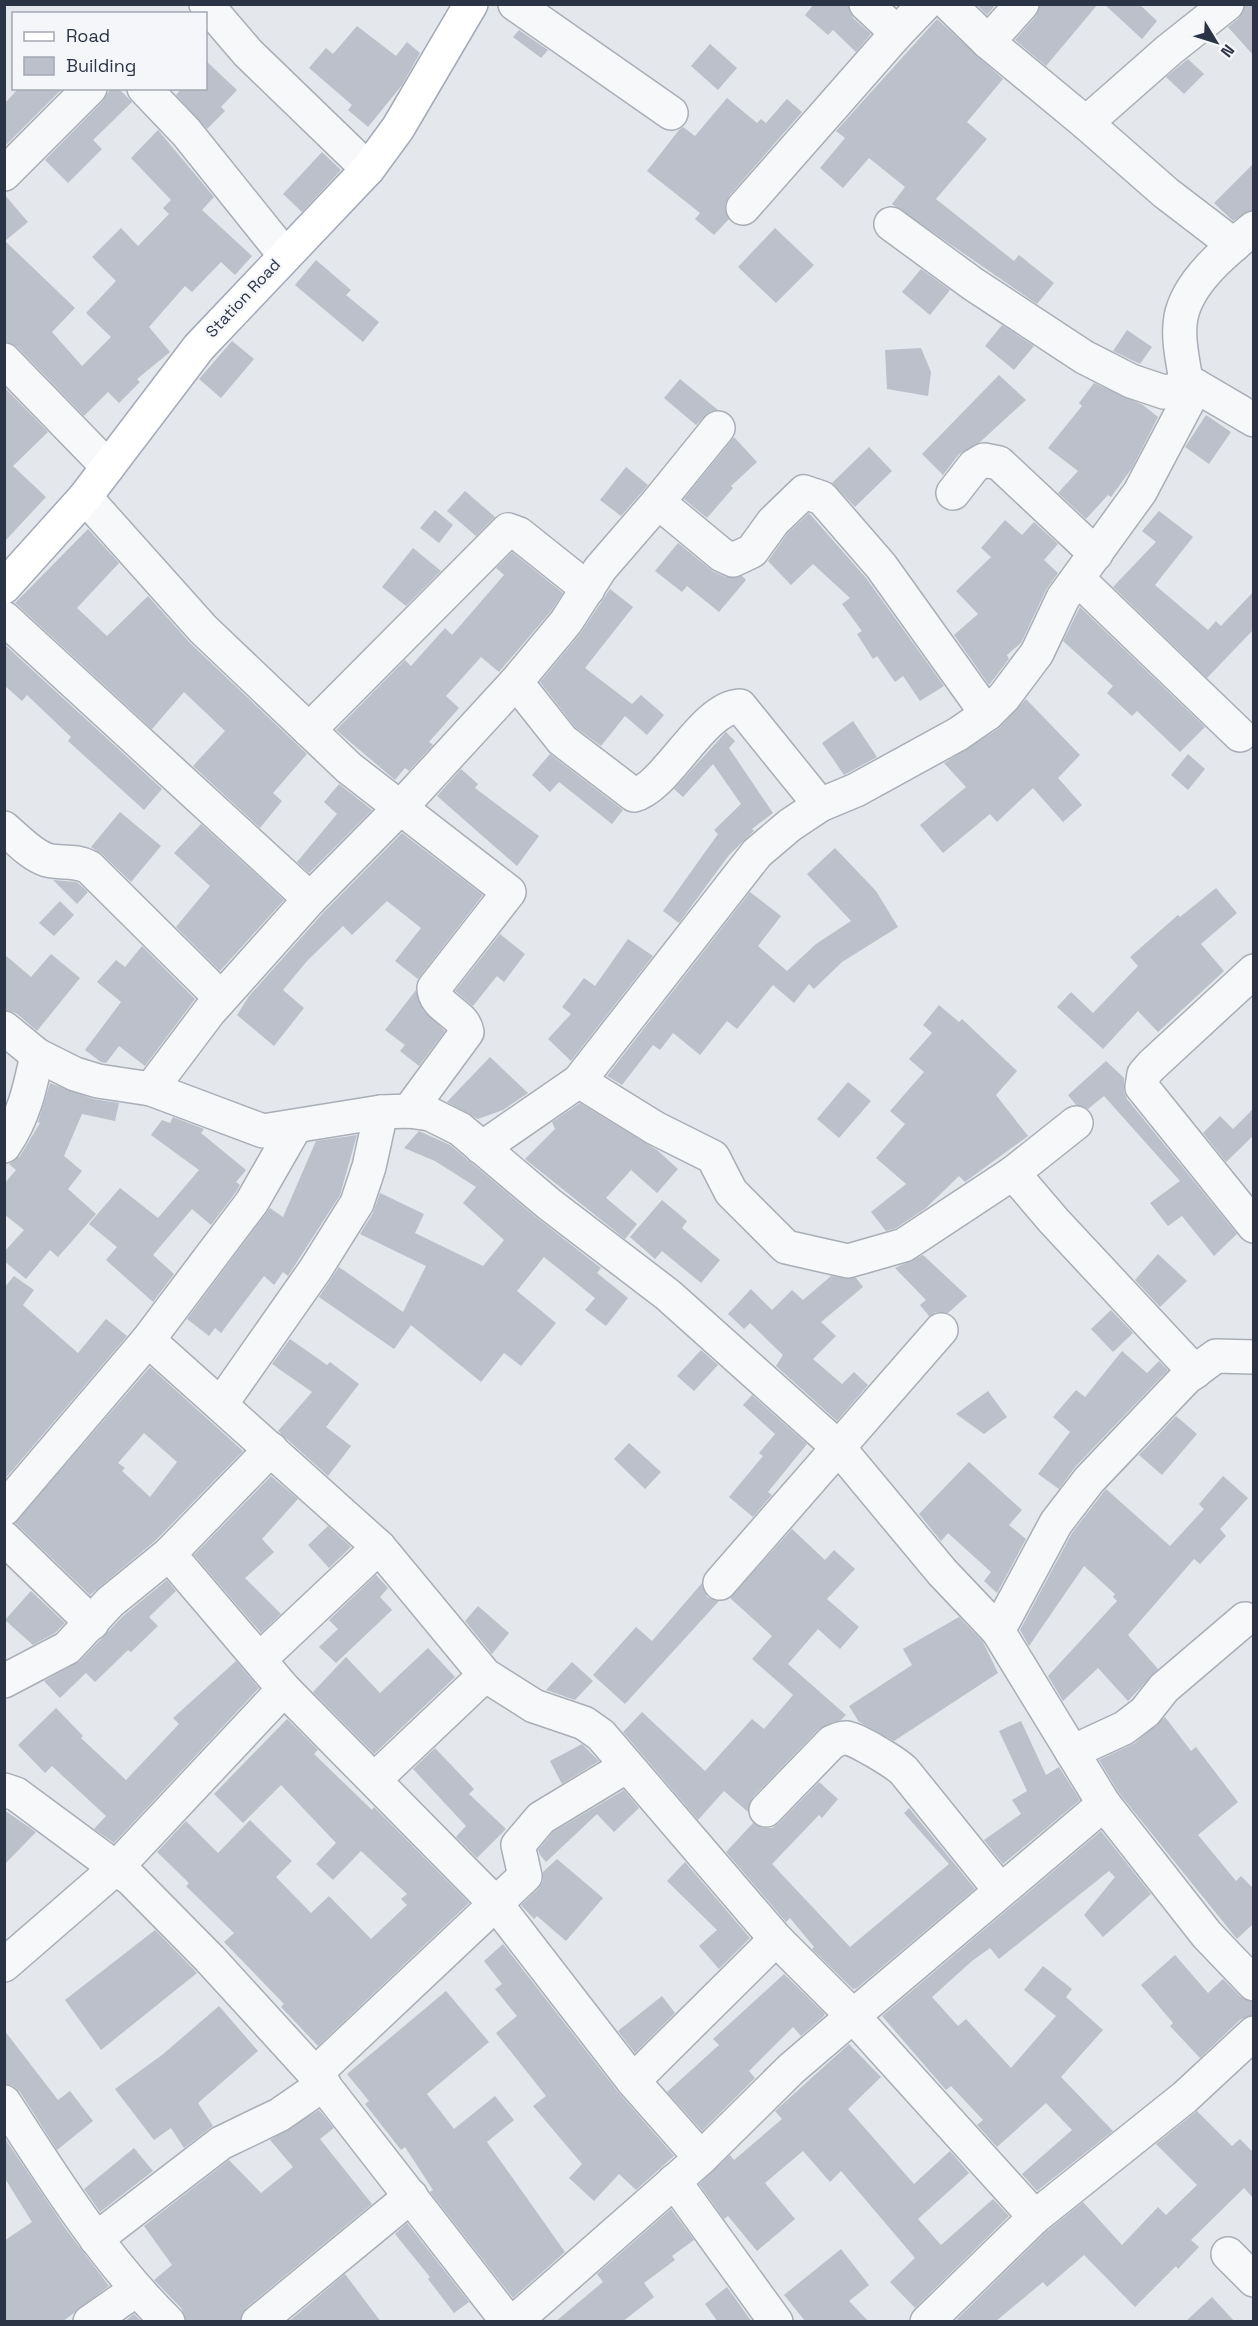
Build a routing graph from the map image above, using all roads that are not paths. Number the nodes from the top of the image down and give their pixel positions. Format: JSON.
{"nodes":[{"id":1,"x":206,"y":4,"type":"edge"},
{"id":2,"x":515,"y":4,"type":"edge"},
{"id":3,"x":866,"y":4,"type":"edge"},
{"id":4,"x":925,"y":4,"type":"edge"},
{"id":5,"x":949,"y":4,"type":"edge"},
{"id":6,"x":1022,"y":4,"type":"edge"},
{"id":7,"x":1227,"y":4,"type":"edge"},
{"id":8,"x":471,"y":5,"type":"edge"},
{"id":9,"x":897,"y":33,"type":"junction"},
{"id":10,"x":988,"y":42,"type":"junction"},
{"id":11,"x":88,"y":90,"type":"edge"},
{"id":12,"x":146,"y":90,"type":"edge"},
{"id":13,"x":671,"y":113,"type":"dead end"},
{"id":14,"x":1086,"y":123,"type":"junction"},
{"id":15,"x":368,"y":168,"type":"junction"},
{"id":16,"x":4,"y":174,"type":"edge"},
{"id":17,"x":743,"y":208,"type":"dead end"},
{"id":18,"x":891,"y":225,"type":"dead end"},
{"id":19,"x":1244,"y":237,"type":"edge"},
{"id":20,"x":284,"y":254,"type":"junction"},
{"id":21,"x":4,"y":360,"type":"edge"},
{"id":22,"x":1196,"y":386,"type":"junction"},
{"id":23,"x":1254,"y":420,"type":"edge"},
{"id":24,"x":718,"y":428,"type":"dead end"},
{"id":25,"x":108,"y":467,"type":"junction"},
{"id":26,"x":953,"y":493,"type":"dead end"},
{"id":27,"x":85,"y":497,"type":"junction"},
{"id":28,"x":658,"y":502,"type":"junction"},
{"id":29,"x":1087,"y":566,"type":"junction"},
{"id":30,"x":4,"y":586,"type":"edge"},
{"id":31,"x":588,"y":589,"type":"junction"},
{"id":32,"x":4,"y":618,"type":"edge"},
{"id":33,"x":516,"y":682,"type":"junction"},
{"id":34,"x":987,"y":714,"type":"junction"},
{"id":35,"x":309,"y":730,"type":"junction"},
{"id":36,"x":1240,"y":735,"type":"dead end"},
{"id":37,"x":820,"y":805,"type":"junction"},
{"id":38,"x":400,"y":808,"type":"junction"},
{"id":39,"x":4,"y":828,"type":"edge"},
{"id":40,"x":310,"y":899,"type":"junction"},
{"id":41,"x":1254,"y":971,"type":"edge"},
{"id":42,"x":221,"y":998,"type":"junction"},
{"id":43,"x":4,"y":1028,"type":"edge"},
{"id":44,"x":37,"y":1055,"type":"junction"},
{"id":45,"x":579,"y":1081,"type":"junction"},
{"id":46,"x":151,"y":1089,"type":"junction"},
{"id":47,"x":395,"y":1111,"type":"junction"},
{"id":48,"x":1076,"y":1122,"type":"dead end"},
{"id":49,"x":295,"y":1127,"type":"junction"},
{"id":50,"x":4,"y":1146,"type":"edge"},
{"id":51,"x":482,"y":1148,"type":"junction"},
{"id":52,"x":1013,"y":1173,"type":"junction"},
{"id":53,"x":1254,"y":1226,"type":"edge"},
{"id":54,"x":941,"y":1330,"type":"dead end"},
{"id":55,"x":148,"y":1340,"type":"junction"},
{"id":56,"x":1254,"y":1357,"type":"edge"},
{"id":57,"x":1195,"y":1372,"type":"junction"},
{"id":58,"x":221,"y":1404,"type":"junction"},
{"id":59,"x":838,"y":1447,"type":"junction"},
{"id":60,"x":271,"y":1449,"type":"junction"},
{"id":61,"x":4,"y":1509,"type":"edge"},
{"id":62,"x":4,"y":1538,"type":"edge"},
{"id":63,"x":379,"y":1547,"type":"junction"},
{"id":64,"x":169,"y":1554,"type":"junction"},
{"id":65,"x":720,"y":1582,"type":"dead end"},
{"id":66,"x":1245,"y":1619,"type":"dead end"},
{"id":67,"x":92,"y":1623,"type":"junction"},
{"id":68,"x":998,"y":1632,"type":"junction"},
{"id":69,"x":260,"y":1659,"type":"junction"},
{"id":70,"x":485,"y":1675,"type":"junction"},
{"id":71,"x":4,"y":1681,"type":"edge"},
{"id":72,"x":284,"y":1689,"type":"junction"},
{"id":73,"x":1072,"y":1752,"type":"junction"},
{"id":74,"x":627,"y":1766,"type":"junction"},
{"id":75,"x":375,"y":1779,"type":"junction"},
{"id":76,"x":4,"y":1790,"type":"edge"},
{"id":77,"x":1104,"y":1804,"type":"junction"},
{"id":78,"x":766,"y":1810,"type":"dead end"},
{"id":79,"x":116,"y":1868,"type":"junction"},
{"id":80,"x":1000,"y":1890,"type":"junction"},
{"id":81,"x":497,"y":1905,"type":"junction"},
{"id":82,"x":776,"y":1939,"type":"junction"},
{"id":83,"x":4,"y":1965,"type":"edge"},
{"id":84,"x":1254,"y":1984,"type":"edge"},
{"id":85,"x":853,"y":2016,"type":"junction"},
{"id":86,"x":1254,"y":2033,"type":"edge"},
{"id":87,"x":320,"y":2079,"type":"junction"},
{"id":88,"x":633,"y":2081,"type":"junction"},
{"id":89,"x":8,"y":2116,"type":"edge"},
{"id":90,"x":701,"y":2158,"type":"junction"},
{"id":91,"x":674,"y":2181,"type":"junction"},
{"id":92,"x":411,"y":2196,"type":"junction"},
{"id":93,"x":1035,"y":2217,"type":"junction"},
{"id":94,"x":96,"y":2239,"type":"junction"},
{"id":95,"x":1228,"y":2254,"type":"dead end"},
{"id":96,"x":1254,"y":2280,"type":"edge"},
{"id":97,"x":136,"y":2290,"type":"junction"},
{"id":98,"x":90,"y":2322,"type":"edge"},
{"id":99,"x":168,"y":2322,"type":"edge"},
{"id":100,"x":258,"y":2322,"type":"edge"},
{"id":101,"x":508,"y":2322,"type":"edge"},
{"id":102,"x":514,"y":2322,"type":"edge"},
{"id":103,"x":776,"y":2322,"type":"edge"},
{"id":104,"x":927,"y":2322,"type":"edge"}],
"edges":[{"from":1,"to":15,"type":"street"},
{"from":2,"to":13,"type":"street"},
{"from":3,"to":9,"type":"street"},
{"from":4,"to":9,"type":"street"},
{"from":5,"to":10,"type":"street"},
{"from":6,"to":10,"type":"street"},
{"from":7,"to":14,"type":"street"},
{"from":8,"to":15,"type":"main road","name":"Station Road"},
{"from":9,"to":17,"type":"street"},
{"from":10,"to":14,"type":"street"},
{"from":11,"to":16,"type":"street"},
{"from":12,"to":20,"type":"street"},
{"from":14,"to":19,"type":"street"},
{"from":15,"to":20,"type":"main road","name":"Station Road"},
{"from":18,"to":22,"type":"street"},
{"from":19,"to":22,"type":"street"},
{"from":20,"to":25,"type":"main road","name":"Station Road"},
{"from":21,"to":25,"type":"street"},
{"from":22,"to":23,"type":"street"},
{"from":22,"to":29,"type":"street"},
{"from":24,"to":28,"type":"street"},
{"from":25,"to":27,"type":"main road","name":"Station Road"},
{"from":26,"to":29,"type":"street"},
{"from":27,"to":30,"type":"main road","name":"Station Road"},
{"from":27,"to":35,"type":"street"},
{"from":28,"to":31,"type":"street"},
{"from":28,"to":34,"type":"street"},
{"from":29,"to":34,"type":"street"},
{"from":29,"to":36,"type":"street"},
{"from":31,"to":33,"type":"street"},
{"from":31,"to":35,"type":"street"},
{"from":32,"to":40,"type":"street"},
{"from":33,"to":37,"type":"street"},
{"from":33,"to":38,"type":"street"},
{"from":34,"to":37,"type":"street"},
{"from":35,"to":38,"type":"street"},
{"from":37,"to":45,"type":"street"},
{"from":38,"to":40,"type":"street"},
{"from":38,"to":47,"type":"street"},
{"from":39,"to":42,"type":"street"},
{"from":40,"to":42,"type":"street"},
{"from":41,"to":53,"type":"street"},
{"from":42,"to":46,"type":"street"},
{"from":43,"to":44,"type":"street"},
{"from":44,"to":46,"type":"street"},
{"from":44,"to":50,"type":"street"},
{"from":45,"to":51,"type":"street"},
{"from":45,"to":52,"type":"street"},
{"from":46,"to":49,"type":"street"},
{"from":47,"to":49,"type":"street"},
{"from":47,"to":51,"type":"street"},
{"from":47,"to":58,"type":"street"},
{"from":48,"to":52,"type":"street"},
{"from":49,"to":55,"type":"street"},
{"from":51,"to":59,"type":"street"},
{"from":52,"to":57,"type":"street"},
{"from":54,"to":59,"type":"street"},
{"from":55,"to":58,"type":"street"},
{"from":55,"to":61,"type":"street"},
{"from":56,"to":57,"type":"street"},
{"from":57,"to":68,"type":"street"},
{"from":58,"to":60,"type":"street"},
{"from":59,"to":65,"type":"street"},
{"from":59,"to":68,"type":"street"},
{"from":60,"to":63,"type":"street"},
{"from":60,"to":64,"type":"street"},
{"from":62,"to":67,"type":"street"},
{"from":63,"to":69,"type":"street"},
{"from":63,"to":70,"type":"street"},
{"from":64,"to":67,"type":"street"},
{"from":64,"to":69,"type":"street"},
{"from":66,"to":73,"type":"street"},
{"from":67,"to":71,"type":"street"},
{"from":68,"to":73,"type":"street"},
{"from":69,"to":72,"type":"street"},
{"from":70,"to":74,"type":"street"},
{"from":70,"to":75,"type":"street"},
{"from":72,"to":75,"type":"street"},
{"from":72,"to":79,"type":"street"},
{"from":73,"to":77,"type":"street"},
{"from":74,"to":81,"type":"street"},
{"from":74,"to":82,"type":"street"},
{"from":75,"to":81,"type":"street"},
{"from":76,"to":79,"type":"street"},
{"from":77,"to":80,"type":"street"},
{"from":77,"to":84,"type":"street"},
{"from":78,"to":80,"type":"street"},
{"from":79,"to":83,"type":"street"},
{"from":79,"to":87,"type":"street"},
{"from":80,"to":85,"type":"street"},
{"from":81,"to":87,"type":"street"},
{"from":81,"to":88,"type":"street"},
{"from":82,"to":85,"type":"street"},
{"from":82,"to":88,"type":"street"},
{"from":85,"to":90,"type":"street"},
{"from":85,"to":93,"type":"street"},
{"from":86,"to":93,"type":"street"},
{"from":87,"to":92,"type":"street"},
{"from":87,"to":94,"type":"street"},
{"from":88,"to":90,"type":"street"},
{"from":89,"to":94,"type":"street"},
{"from":90,"to":91,"type":"street"},
{"from":91,"to":102,"type":"street"},
{"from":91,"to":103,"type":"street"},
{"from":92,"to":100,"type":"street"},
{"from":92,"to":101,"type":"street"},
{"from":93,"to":104,"type":"street"},
{"from":94,"to":97,"type":"street"},
{"from":95,"to":96,"type":"street"},
{"from":97,"to":98,"type":"street"},
{"from":97,"to":99,"type":"street"}]}
